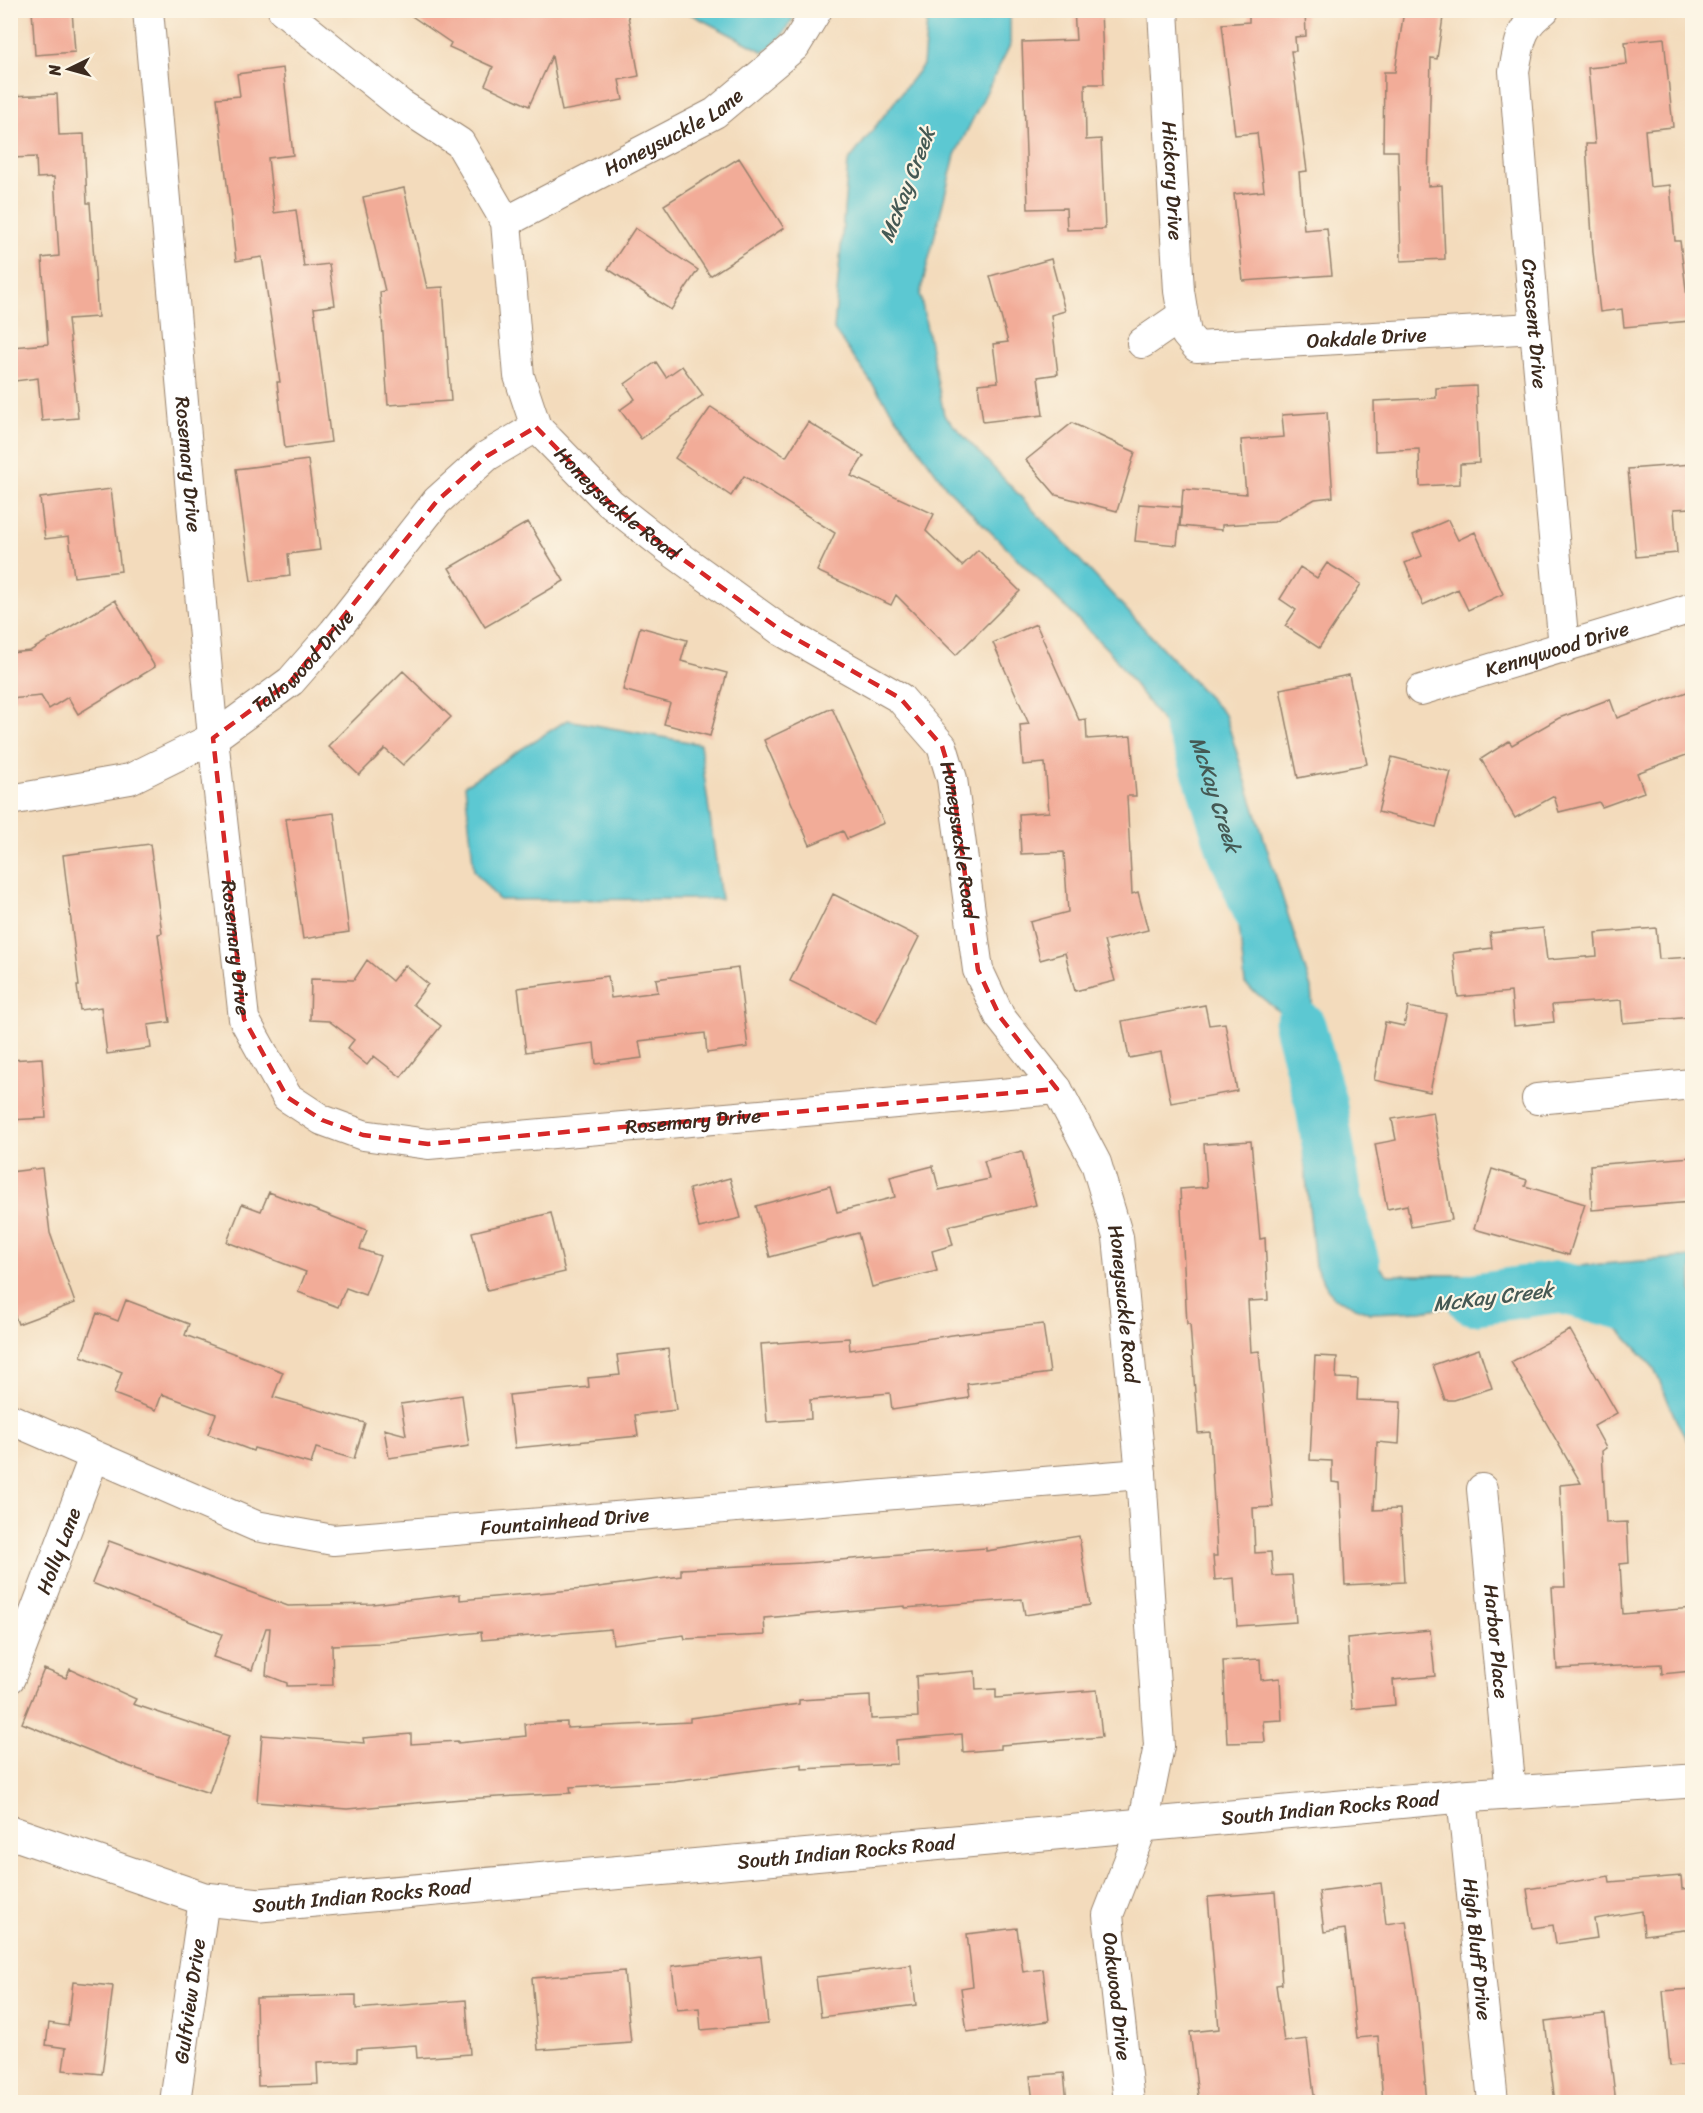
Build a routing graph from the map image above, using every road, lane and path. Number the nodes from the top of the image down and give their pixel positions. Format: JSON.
{"nodes":[{"id":1,"x":148,"y":10,"type":"edge"},
{"id":2,"x":283,"y":10,"type":"edge"},
{"id":3,"x":817,"y":10,"type":"edge"},
{"id":4,"x":1163,"y":10,"type":"edge"},
{"id":5,"x":1544,"y":10,"type":"edge"},
{"id":6,"x":506,"y":222,"type":"junction"},
{"id":7,"x":1183,"y":315,"type":"junction"},
{"id":8,"x":1535,"y":328,"type":"junction"},
{"id":9,"x":1142,"y":343,"type":"dead end"},
{"id":10,"x":1197,"y":347,"type":"joint"},
{"id":11,"x":536,"y":427,"type":"junction"},
{"id":12,"x":1692,"y":608,"type":"edge"},
{"id":13,"x":1564,"y":648,"type":"junction"},
{"id":14,"x":1421,"y":690,"type":"dead end"},
{"id":15,"x":213,"y":738,"type":"junction"},
{"id":16,"x":10,"y":800,"type":"edge"},
{"id":17,"x":1692,"y":1084,"type":"edge"},
{"id":18,"x":1057,"y":1089,"type":"junction"},
{"id":19,"x":1537,"y":1099,"type":"dead end"},
{"id":20,"x":10,"y":1419,"type":"edge"},
{"id":21,"x":94,"y":1457,"type":"junction"},
{"id":22,"x":1141,"y":1474,"type":"junction"},
{"id":23,"x":1482,"y":1489,"type":"dead end"},
{"id":24,"x":10,"y":1678,"type":"edge"},
{"id":25,"x":1692,"y":1781,"type":"edge"},
{"id":26,"x":1510,"y":1793,"type":"junction"},
{"id":27,"x":1462,"y":1796,"type":"junction"},
{"id":28,"x":1143,"y":1825,"type":"junction"},
{"id":29,"x":10,"y":1832,"type":"edge"},
{"id":30,"x":204,"y":1899,"type":"junction"},
{"id":31,"x":174,"y":2103,"type":"edge"},
{"id":32,"x":1129,"y":2103,"type":"edge"},
{"id":33,"x":1493,"y":2103,"type":"edge"}],
"edges":[{"from":1,"to":15,"type":"street","name":"Rosemary Drive"},
{"from":2,"to":6,"type":"street","name":"Honeysuckle Road"},
{"from":3,"to":6,"type":"street","name":"Honeysuckle Lane"},
{"from":4,"to":7,"type":"street","name":"Hickory Drive"},
{"from":5,"to":8,"type":"street","name":"Crescent Drive"},
{"from":6,"to":11,"type":"street","name":"Honeysuckle Road"},
{"from":7,"to":9,"type":"street"},
{"from":7,"to":10,"type":"street","name":"Hickory Drive"},
{"from":8,"to":10,"type":"street","name":"Oakdale Drive"},
{"from":8,"to":13,"type":"street","name":"Crescent Drive"},
{"from":11,"to":15,"type":"street","name":"Tallowood Drive"},
{"from":11,"to":18,"type":"street","name":"Honeysuckle Road"},
{"from":12,"to":13,"type":"street","name":"Kennywood Drive"},
{"from":13,"to":14,"type":"street","name":"Kennywood Drive"},
{"from":15,"to":16,"type":"street","name":"Tallowood Drive"},
{"from":15,"to":18,"type":"street","name":"Rosemary Drive"},
{"from":17,"to":19,"type":"street"},
{"from":18,"to":22,"type":"street","name":"Honeysuckle Road"},
{"from":20,"to":21,"type":"street","name":"Fountainhead Drive"},
{"from":21,"to":22,"type":"street","name":"Fountainhead Drive"},
{"from":21,"to":24,"type":"street","name":"Holly Lane"},
{"from":22,"to":28,"type":"street","name":"Honeysuckle Road"},
{"from":23,"to":26,"type":"street","name":"Harbor Place"},
{"from":25,"to":26,"type":"street","name":"South Indian Rocks Road"},
{"from":26,"to":27,"type":"street","name":"South Indian Rocks Road"},
{"from":27,"to":28,"type":"street","name":"South Indian Rocks Road"},
{"from":27,"to":33,"type":"street","name":"High Bluff Drive"},
{"from":28,"to":30,"type":"street","name":"South Indian Rocks Road"},
{"from":28,"to":32,"type":"street","name":"Oakwood Drive"},
{"from":29,"to":30,"type":"street","name":"South Indian Rocks Road"},
{"from":30,"to":31,"type":"street","name":"Gulfview Drive"}]}
